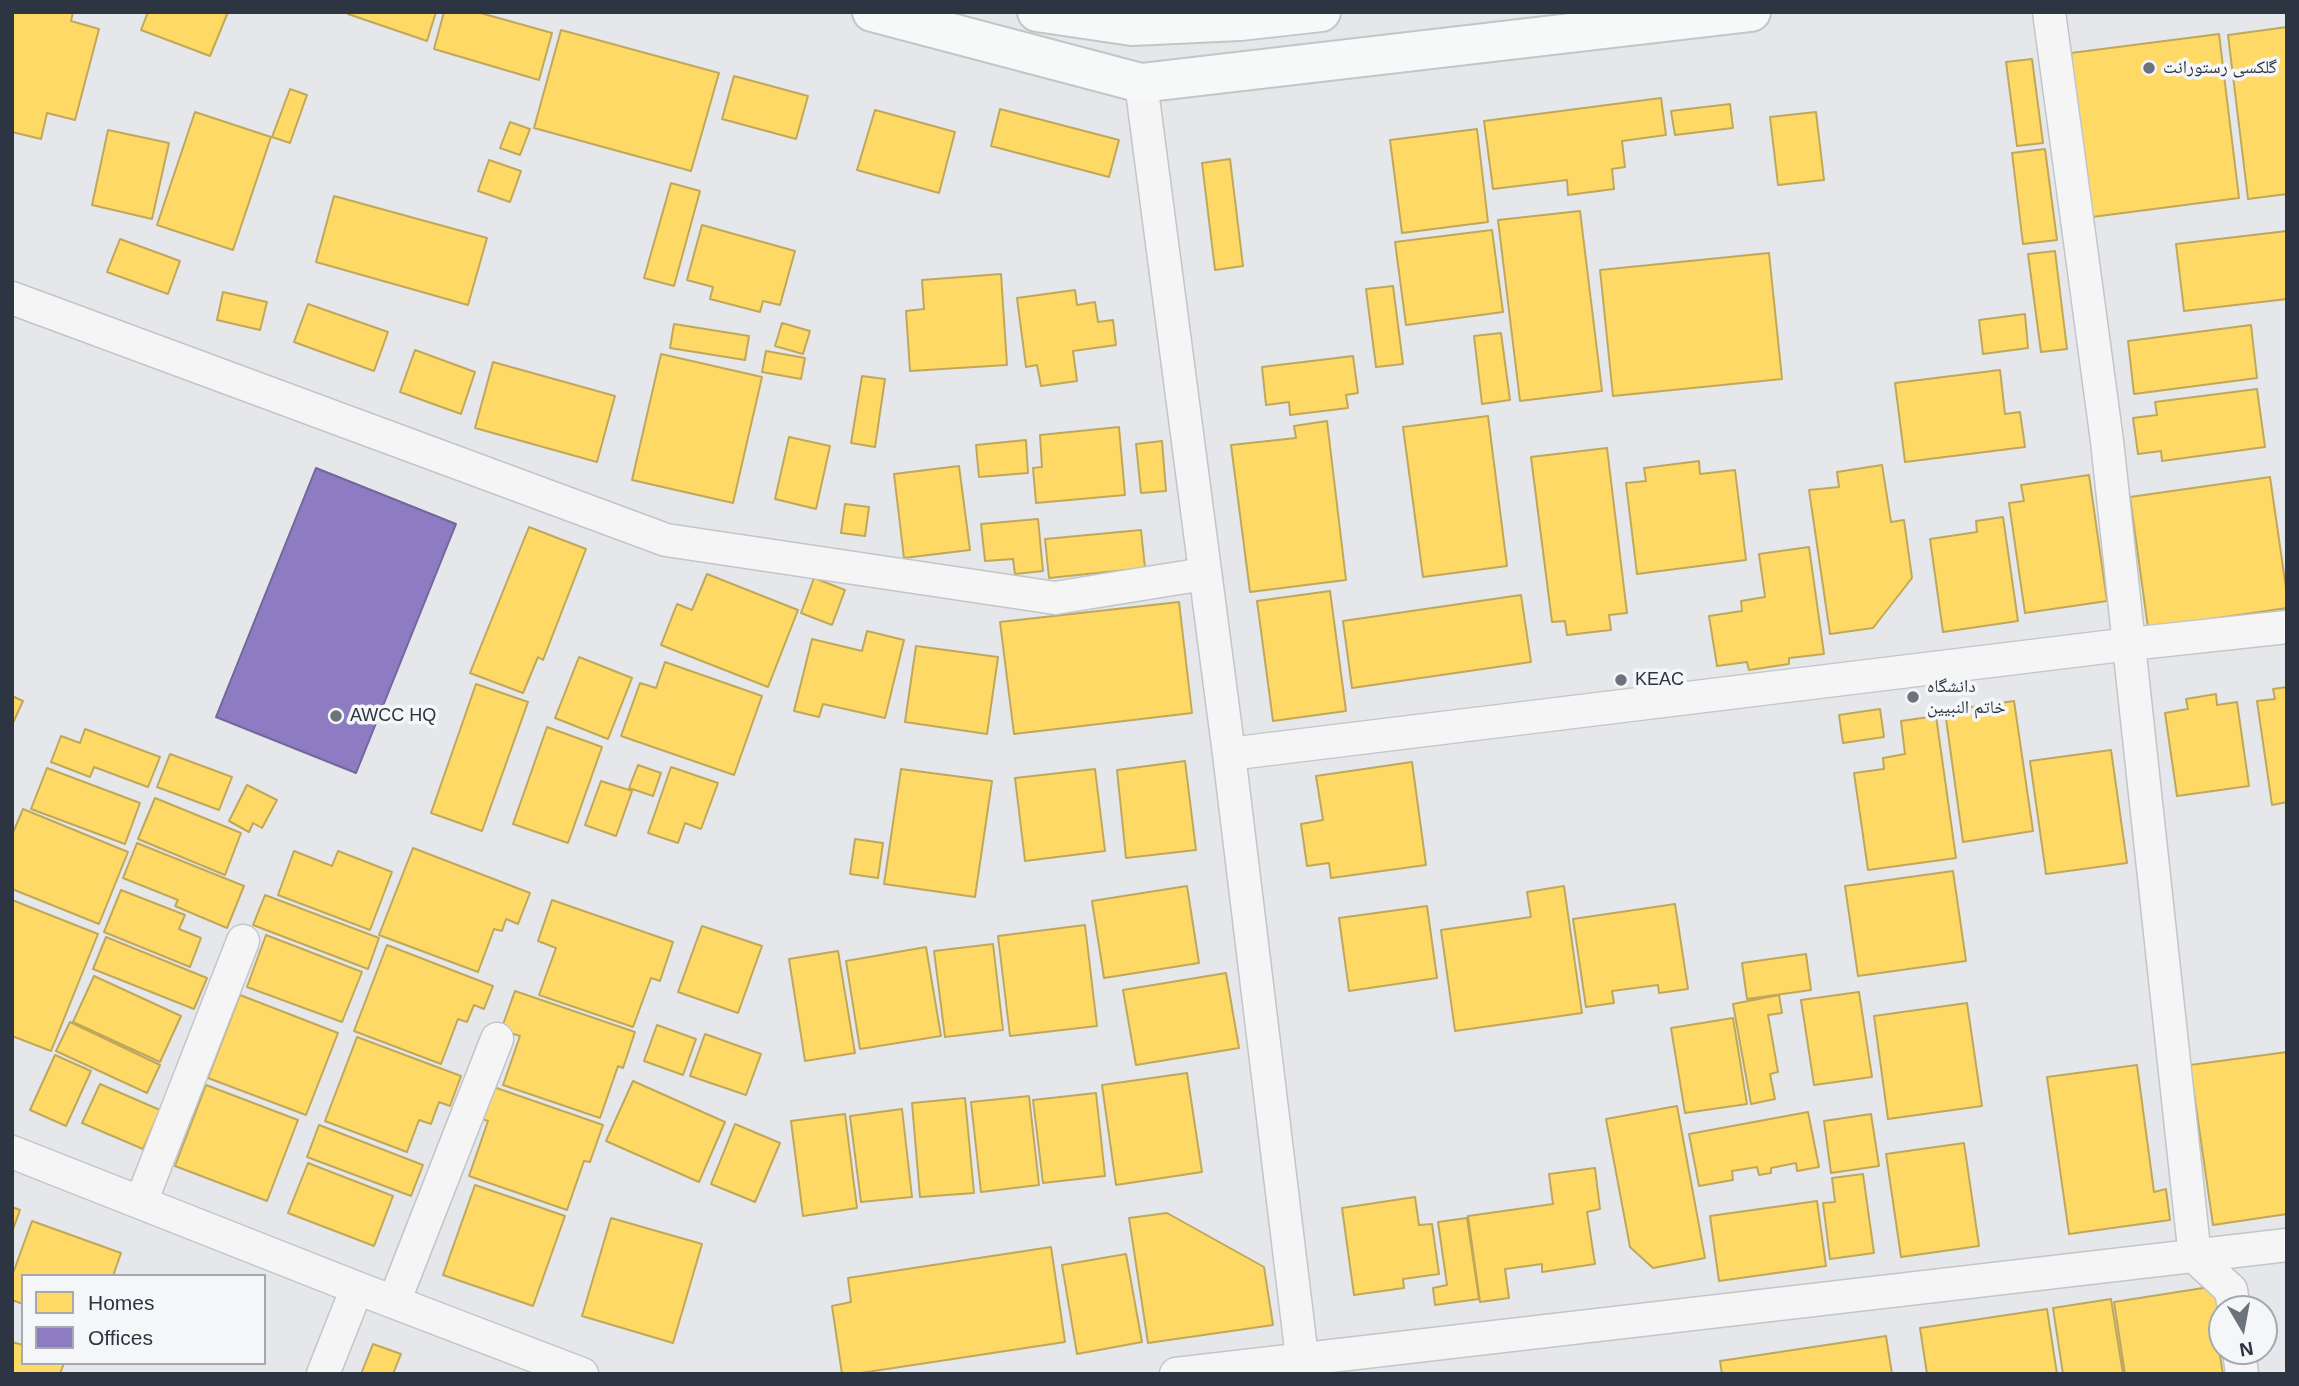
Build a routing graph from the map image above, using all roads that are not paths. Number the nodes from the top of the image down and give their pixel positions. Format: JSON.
{"nodes":[{"id":1,"x":872,"y":12,"type":"edge"},
{"id":2,"x":1037,"y":12,"type":"edge"},
{"id":3,"x":1321,"y":12,"type":"edge"},
{"id":4,"x":1751,"y":12,"type":"edge"},
{"id":5,"x":2049,"y":12,"type":"edge"},
{"id":6,"x":1141,"y":83,"type":"junction"},
{"id":7,"x":12,"y":298,"type":"edge"},
{"id":8,"x":1203,"y":573,"type":"junction"},
{"id":9,"x":2287,"y":627,"type":"edge"},
{"id":10,"x":2130,"y":644,"type":"junction"},
{"id":11,"x":1229,"y":754,"type":"junction"},
{"id":12,"x":243,"y":941,"type":"dead end"},
{"id":13,"x":497,"y":1039,"type":"dead end"},
{"id":14,"x":12,"y":1152,"type":"edge"},
{"id":15,"x":141,"y":1202,"type":"junction"},
{"id":16,"x":2287,"y":1245,"type":"edge"},
{"id":17,"x":2195,"y":1257,"type":"junction"},
{"id":18,"x":357,"y":1288,"type":"junction"},
{"id":19,"x":2232,"y":1295,"type":"edge"},
{"id":20,"x":394,"y":1302,"type":"junction"},
{"id":21,"x":1304,"y":1367,"type":"edge"},
{"id":22,"x":323,"y":1374,"type":"edge"},
{"id":23,"x":582,"y":1374,"type":"edge"},
{"id":24,"x":1176,"y":1374,"type":"edge"}],
"edges":[{"from":1,"to":6,"type":"main road"},
{"from":2,"to":3,"type":"main road"},
{"from":4,"to":6,"type":"main road"},
{"from":5,"to":10,"type":"street"},
{"from":6,"to":8,"type":"street"},
{"from":7,"to":8,"type":"street"},
{"from":8,"to":11,"type":"street"},
{"from":9,"to":10,"type":"street"},
{"from":10,"to":11,"type":"street"},
{"from":10,"to":17,"type":"street"},
{"from":11,"to":21,"type":"street"},
{"from":12,"to":15,"type":"street"},
{"from":13,"to":20,"type":"street"},
{"from":14,"to":15,"type":"street"},
{"from":15,"to":18,"type":"street"},
{"from":16,"to":17,"type":"street"},
{"from":17,"to":19,"type":"street"},
{"from":17,"to":21,"type":"street"},
{"from":18,"to":20,"type":"street"},
{"from":18,"to":22,"type":"street"},
{"from":20,"to":23,"type":"street"},
{"from":21,"to":24,"type":"street"}]}
